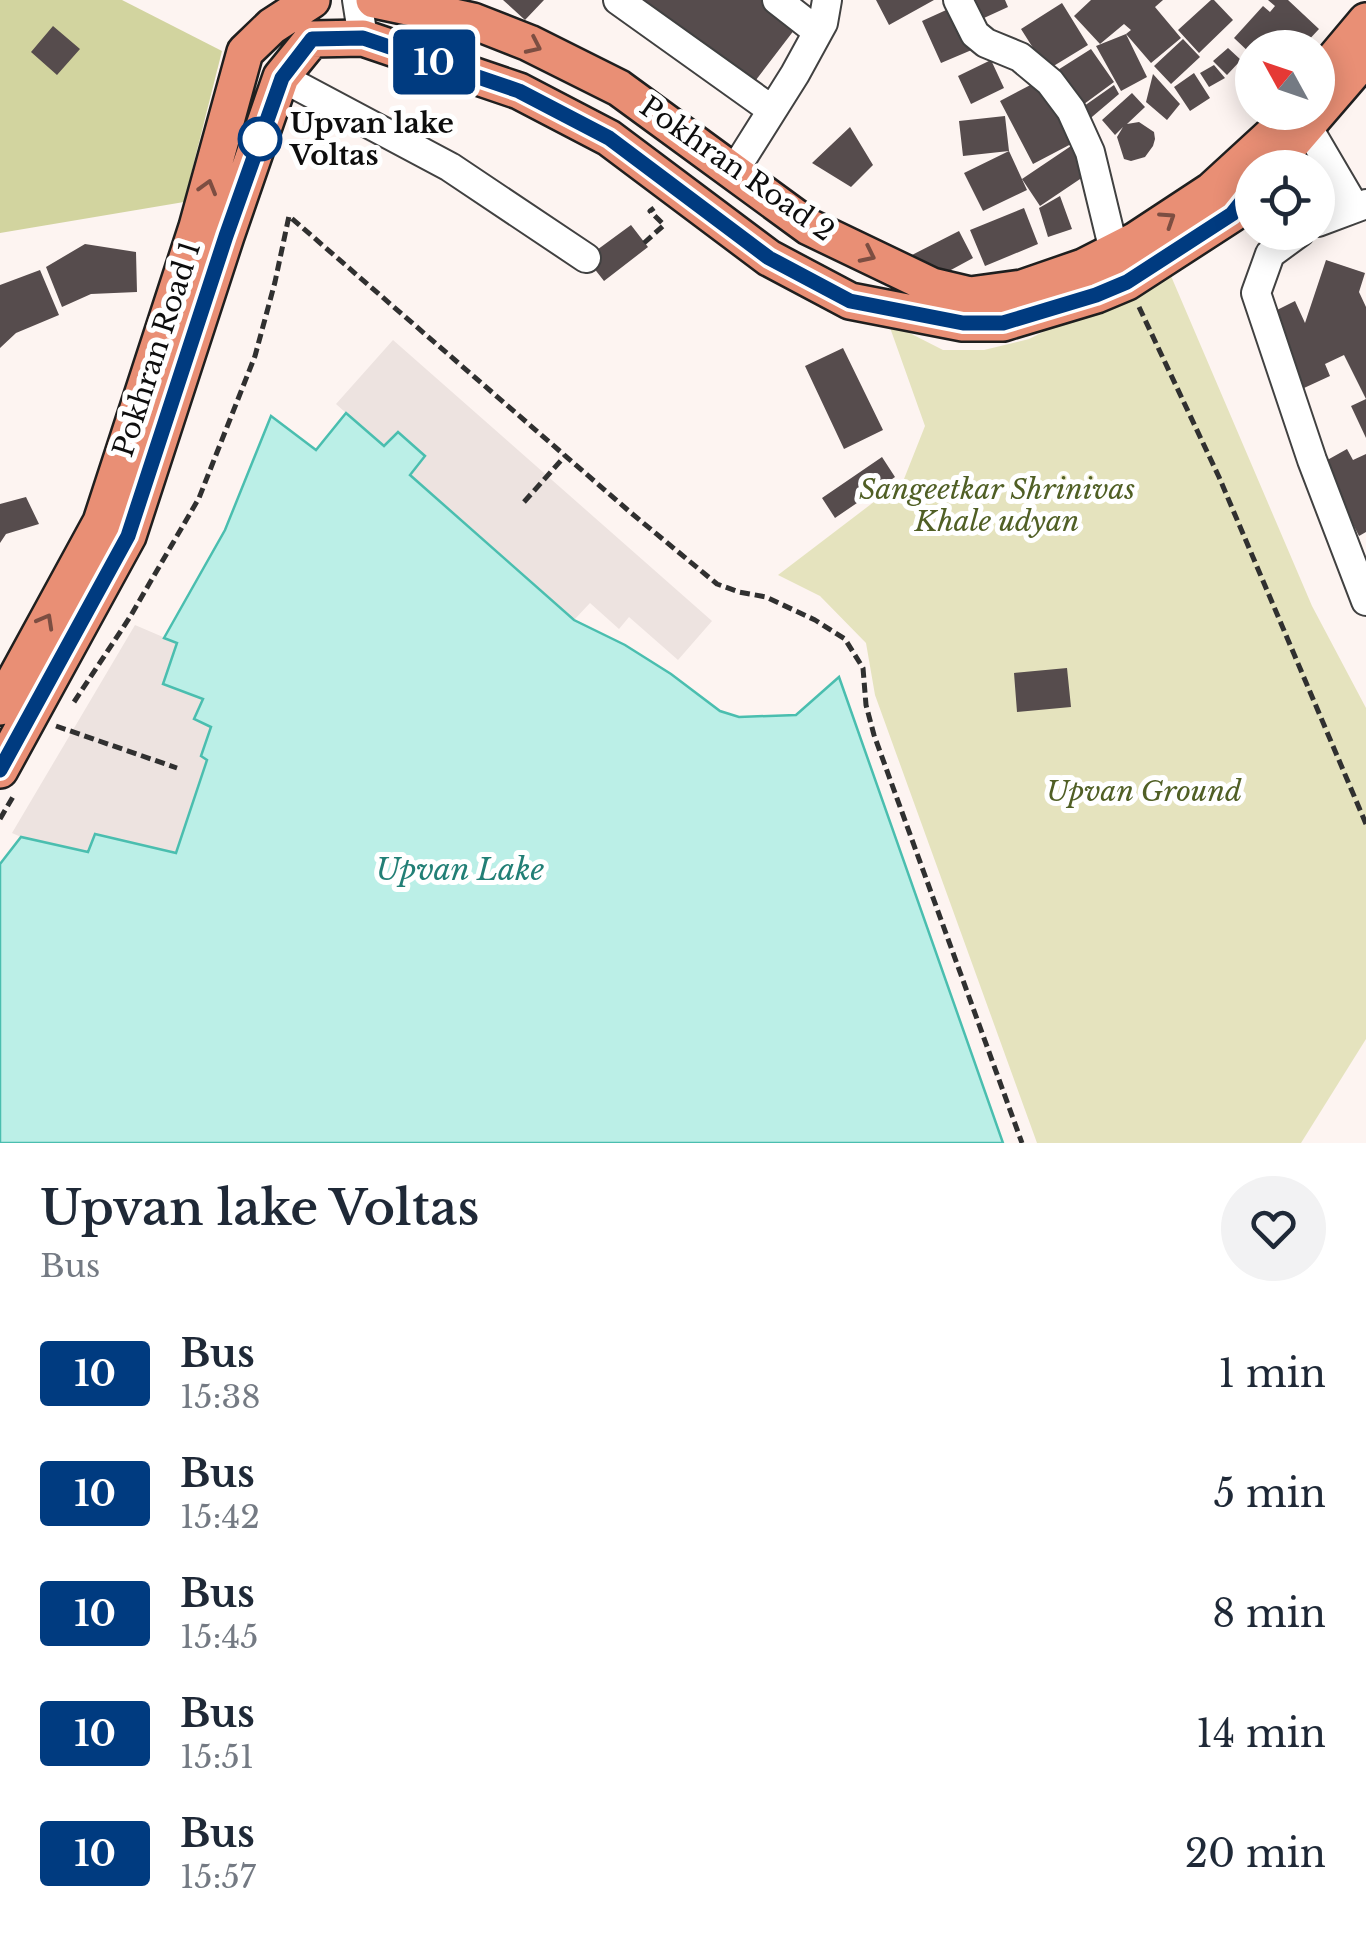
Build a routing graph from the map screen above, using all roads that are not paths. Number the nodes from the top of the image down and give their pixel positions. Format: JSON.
{"nodes":[{"id":1,"x":310,"y":0,"type":"edge"},
{"id":2,"x":357,"y":0,"type":"edge"},
{"id":3,"x":374,"y":0,"type":"edge"},
{"id":4,"x":618,"y":0,"type":"edge"},
{"id":5,"x":777,"y":0,"type":"edge"},
{"id":6,"x":827,"y":0,"type":"edge"},
{"id":7,"x":958,"y":0,"type":"edge"},
{"id":8,"x":1366,"y":21,"type":"edge"},
{"id":9,"x":818,"y":32,"type":"junction"},
{"id":10,"x":363,"y":38,"type":"junction"},
{"id":11,"x":312,"y":39,"type":"junction"},
{"id":12,"x":1366,"y":57,"type":"edge"},
{"id":13,"x":1335,"y":59,"type":"edge"},
{"id":14,"x":282,"y":78,"type":"junction"},
{"id":15,"x":1335,"y":86,"type":"edge"},
{"id":16,"x":772,"y":110,"type":"junction"},
{"id":17,"x":1279,"y":130,"type":"edge"},
{"id":18,"x":1307,"y":130,"type":"edge"},
{"id":19,"x":734,"y":171,"type":"junction"},
{"id":20,"x":1361,"y":206,"type":"edge"},
{"id":21,"x":1235,"y":210,"type":"edge"},
{"id":22,"x":1335,"y":216,"type":"edge"},
{"id":23,"x":1275,"y":250,"type":"edge"},
{"id":24,"x":586,"y":258,"type":"dead end"},
{"id":25,"x":1121,"y":266,"type":"junction"},
{"id":26,"x":1366,"y":601,"type":"edge"},
{"id":27,"x":24,"y":710,"type":"edge"},
{"id":28,"x":11,"y":776,"type":"edge"}],
"edges":[{"from":1,"to":11,"type":"street"},
{"from":27,"to":1,"type":"main road","name":"Pokhran Road 1","one_way":true},
{"from":2,"to":10,"type":"street"},
{"from":3,"to":19,"type":"main road","name":"Pokhran Road 2","one_way":true},
{"from":4,"to":16,"type":"street"},
{"from":5,"to":9,"type":"street"},
{"from":6,"to":9,"type":"street"},
{"from":7,"to":25,"type":"street"},
{"from":8,"to":13,"type":"main road"},
{"from":9,"to":16,"type":"street"},
{"from":10,"to":11,"type":"main road","name":"Pokhran Road 2"},
{"from":10,"to":25,"type":"main road","name":"Pokhran Road 2"},
{"from":11,"to":14,"type":"main road","name":"Pokhran Road 1"},
{"from":12,"to":15,"type":"main road","name":"Pokhran Road 2"},
{"from":14,"to":24,"type":"street"},
{"from":14,"to":27,"type":"main road","name":"Pokhran Road 1"},
{"from":16,"to":19,"type":"street"},
{"from":25,"to":17,"type":"main road","name":"Pokhran Road 2","one_way":true},
{"from":18,"to":20,"type":"street"},
{"from":19,"to":25,"type":"main road","name":"Pokhran Road 2","one_way":true},
{"from":20,"to":22,"type":"street"},
{"from":21,"to":25,"type":"main road","name":"Pokhran Road 2"},
{"from":23,"to":26,"type":"street"},
{"from":27,"to":28,"type":"main road","name":"Pokhran Road 1"}]}
